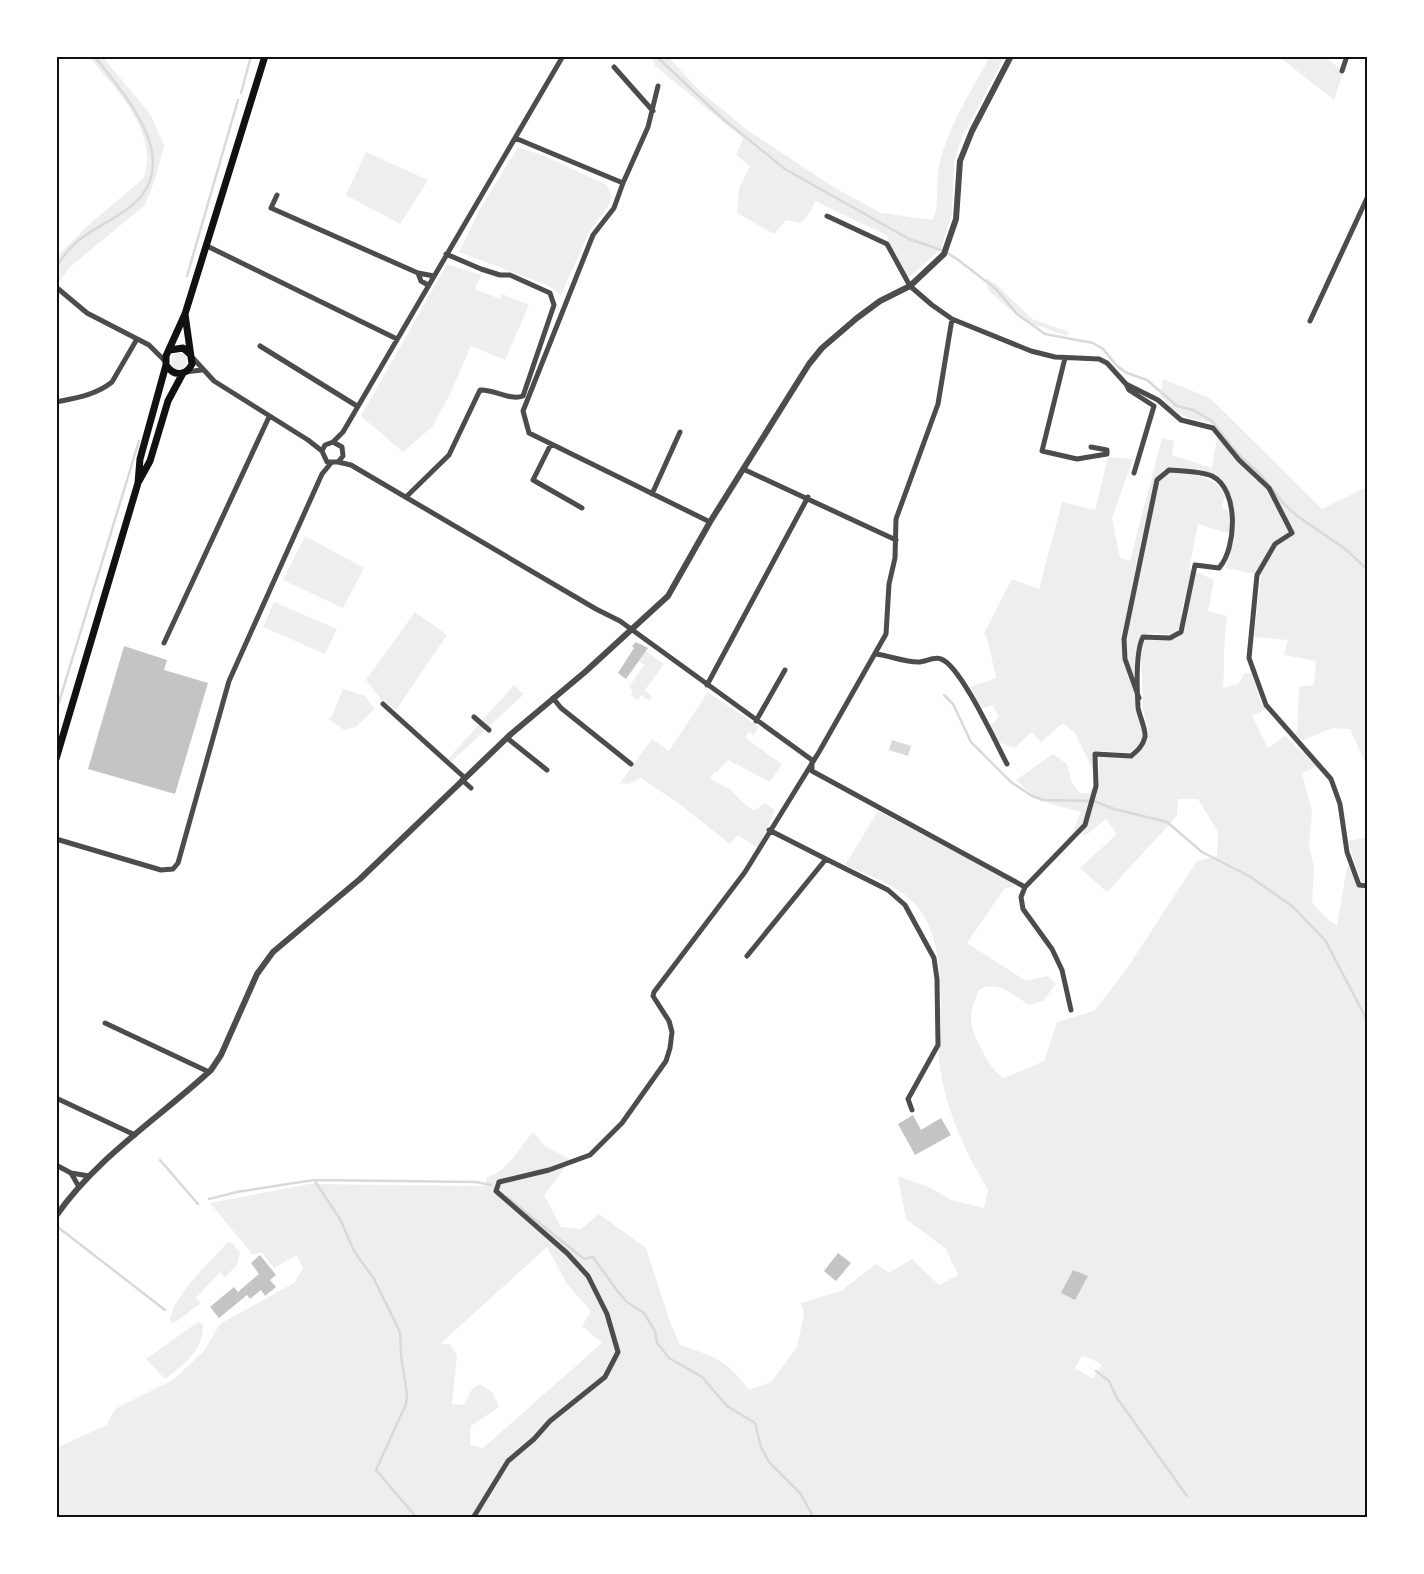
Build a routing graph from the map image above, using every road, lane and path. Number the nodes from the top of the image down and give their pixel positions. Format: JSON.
{"nodes":[{"id":1,"x":265,"y":56,"type":"edge"},
{"id":2,"x":563,"y":56,"type":"edge"},
{"id":3,"x":1012,"y":56,"type":"edge"},
{"id":4,"x":1347,"y":56,"type":"edge"},
{"id":5,"x":614,"y":67,"type":"dead end"},
{"id":6,"x":1342,"y":71,"type":"dead end"},
{"id":7,"x":658,"y":86,"type":"dead end"},
{"id":8,"x":653,"y":111,"type":"junction"},
{"id":9,"x":515,"y":138,"type":"junction"},
{"id":10,"x":624,"y":183,"type":"junction"},
{"id":11,"x":277,"y":195,"type":"dead end"},
{"id":12,"x":1368,"y":196,"type":"edge"},
{"id":13,"x":827,"y":216,"type":"dead end"},
{"id":14,"x":207,"y":246,"type":"junction"},
{"id":15,"x":446,"y":254,"type":"junction"},
{"id":16,"x":418,"y":273,"type":"junction"},
{"id":17,"x":434,"y":276,"type":"junction"},
{"id":18,"x":428,"y":285,"type":"junction"},
{"id":19,"x":910,"y":286,"type":"junction"},
{"id":20,"x":56,"y":287,"type":"edge"},
{"id":21,"x":185,"y":314,"type":"junction"},
{"id":22,"x":952,"y":319,"type":"junction"},
{"id":23,"x":1310,"y":322,"type":"dead end"},
{"id":24,"x":137,"y":338,"type":"junction"},
{"id":25,"x":397,"y":339,"type":"junction"},
{"id":26,"x":260,"y":346,"type":"dead end"},
{"id":27,"x":156,"y":351,"type":"junction"},
{"id":28,"x":169,"y":351,"type":"junction"},
{"id":29,"x":191,"y":355,"type":"junction"},
{"id":30,"x":1065,"y":358,"type":"junction"},
{"id":31,"x":166,"y":363,"type":"junction"},
{"id":32,"x":202,"y":370,"type":"junction"},
{"id":33,"x":184,"y":373,"type":"junction"},
{"id":34,"x":1126,"y":384,"type":"junction"},
{"id":35,"x":56,"y":402,"type":"edge"},
{"id":36,"x":357,"y":406,"type":"junction"},
{"id":37,"x":269,"y":417,"type":"junction"},
{"id":38,"x":342,"y":432,"type":"junction"},
{"id":39,"x":680,"y":432,"type":"dead end"},
{"id":40,"x":308,"y":440,"type":"junction"},
{"id":41,"x":333,"y":442,"type":"junction"},
{"id":42,"x":552,"y":444,"type":"junction"},
{"id":43,"x":325,"y":445,"type":"junction"},
{"id":44,"x":342,"y":447,"type":"junction"},
{"id":45,"x":1090,"y":447,"type":"dead end"},
{"id":46,"x":322,"y":452,"type":"junction"},
{"id":47,"x":342,"y":456,"type":"junction"},
{"id":48,"x":324,"y":459,"type":"junction"},
{"id":49,"x":338,"y":462,"type":"junction"},
{"id":50,"x":331,"y":463,"type":"junction"},
{"id":51,"x":351,"y":465,"type":"junction"},
{"id":52,"x":742,"y":469,"type":"junction"},
{"id":53,"x":1134,"y":473,"type":"dead end"},
{"id":54,"x":322,"y":474,"type":"junction"},
{"id":55,"x":138,"y":483,"type":"junction"},
{"id":56,"x":652,"y":494,"type":"junction"},
{"id":57,"x":406,"y":497,"type":"junction"},
{"id":58,"x":808,"y":497,"type":"junction"},
{"id":59,"x":582,"y":508,"type":"dead end"},
{"id":60,"x":710,"y":522,"type":"junction"},
{"id":61,"x":896,"y":540,"type":"junction"},
{"id":62,"x":633,"y":629,"type":"junction"},
{"id":63,"x":164,"y":643,"type":"dead end"},
{"id":64,"x":876,"y":654,"type":"junction"},
{"id":65,"x":785,"y":670,"type":"dead end"},
{"id":66,"x":707,"y":685,"type":"junction"},
{"id":67,"x":553,"y":698,"type":"junction"},
{"id":68,"x":1139,"y":698,"type":"junction"},
{"id":69,"x":383,"y":704,"type":"dead end"},
{"id":70,"x":474,"y":718,"type":"dead end"},
{"id":71,"x":756,"y":721,"type":"junction"},
{"id":72,"x":489,"y":730,"type":"dead end"},
{"id":73,"x":62,"y":736,"type":"junction"},
{"id":74,"x":507,"y":738,"type":"junction"},
{"id":75,"x":56,"y":747,"type":"edge"},
{"id":76,"x":56,"y":758,"type":"edge"},
{"id":77,"x":812,"y":760,"type":"junction"},
{"id":78,"x":631,"y":764,"type":"dead end"},
{"id":79,"x":1007,"y":764,"type":"dead end"},
{"id":80,"x":546,"y":770,"type":"dead end"},
{"id":81,"x":464,"y":779,"type":"junction"},
{"id":82,"x":471,"y":788,"type":"dead end"},
{"id":83,"x":770,"y":830,"type":"junction"},
{"id":84,"x":56,"y":834,"type":"edge"},
{"id":85,"x":56,"y":839,"type":"edge"},
{"id":86,"x":64,"y":842,"type":"junction"},
{"id":87,"x":826,"y":859,"type":"junction"},
{"id":88,"x":1368,"y":886,"type":"edge"},
{"id":89,"x":1025,"y":887,"type":"junction"},
{"id":90,"x":747,"y":956,"type":"dead end"},
{"id":91,"x":1071,"y":1010,"type":"dead end"},
{"id":92,"x":105,"y":1023,"type":"dead end"},
{"id":93,"x":209,"y":1072,"type":"junction"},
{"id":94,"x":56,"y":1098,"type":"edge"},
{"id":95,"x":912,"y":1110,"type":"dead end"},
{"id":96,"x":135,"y":1135,"type":"junction"},
{"id":97,"x":56,"y":1165,"type":"edge"},
{"id":98,"x":72,"y":1173,"type":"junction"},
{"id":99,"x":89,"y":1176,"type":"junction"},
{"id":100,"x":79,"y":1187,"type":"junction"},
{"id":101,"x":56,"y":1216,"type":"edge"},
{"id":102,"x":473,"y":1518,"type":"edge"}],
"edges":[{"from":1,"to":14,"type":"main road"},
{"from":2,"to":9,"type":"street"},
{"from":3,"to":19,"type":"street"},
{"from":4,"to":6,"type":"street"},
{"from":5,"to":8,"type":"street"},
{"from":7,"to":8,"type":"street"},
{"from":8,"to":10,"type":"street"},
{"from":9,"to":10,"type":"street"},
{"from":9,"to":15,"type":"street"},
{"from":10,"to":42,"type":"street"},
{"from":11,"to":16,"type":"street"},
{"from":12,"to":23,"type":"street"},
{"from":13,"to":19,"type":"street"},
{"from":14,"to":21,"type":"main road"},
{"from":14,"to":25,"type":"street"},
{"from":15,"to":17,"type":"street"},
{"from":15,"to":57,"type":"street"},
{"from":16,"to":17,"type":"street"},
{"from":16,"to":18,"type":"street"},
{"from":17,"to":18,"type":"street"},
{"from":18,"to":25,"type":"street"},
{"from":19,"to":22,"type":"street"},
{"from":19,"to":52,"type":"street"},
{"from":20,"to":24,"type":"street"},
{"from":21,"to":28,"type":"main road"},
{"from":21,"to":29,"type":"main road"},
{"from":22,"to":30,"type":"street"},
{"from":22,"to":61,"type":"street"},
{"from":24,"to":27,"type":"street"},
{"from":24,"to":35,"type":"street"},
{"from":25,"to":36,"type":"street"},
{"from":26,"to":36,"type":"street"},
{"from":27,"to":28,"type":"street"},
{"from":27,"to":31,"type":"street"},
{"from":28,"to":29,"type":"main road"},
{"from":28,"to":31,"type":"main road"},
{"from":29,"to":32,"type":"street"},
{"from":29,"to":33,"type":"main road"},
{"from":30,"to":34,"type":"street"},
{"from":30,"to":45,"type":"street"},
{"from":31,"to":33,"type":"main road"},
{"from":31,"to":55,"type":"main road"},
{"from":32,"to":33,"type":"street"},
{"from":32,"to":37,"type":"street"},
{"from":33,"to":55,"type":"main road"},
{"from":34,"to":53,"type":"street"},
{"from":34,"to":88,"type":"street"},
{"from":36,"to":38,"type":"street"},
{"from":37,"to":40,"type":"street"},
{"from":37,"to":63,"type":"street"},
{"from":38,"to":41,"type":"street"},
{"from":38,"to":44,"type":"street"},
{"from":39,"to":56,"type":"street"},
{"from":40,"to":43,"type":"street"},
{"from":40,"to":46,"type":"street"},
{"from":41,"to":43,"type":"street"},
{"from":41,"to":44,"type":"street"},
{"from":42,"to":56,"type":"street"},
{"from":42,"to":59,"type":"street"},
{"from":43,"to":46,"type":"street"},
{"from":44,"to":47,"type":"street"},
{"from":46,"to":48,"type":"street"},
{"from":47,"to":49,"type":"street"},
{"from":47,"to":51,"type":"street"},
{"from":48,"to":50,"type":"street"},
{"from":48,"to":54,"type":"street"},
{"from":49,"to":50,"type":"street"},
{"from":49,"to":51,"type":"street"},
{"from":50,"to":54,"type":"street"},
{"from":51,"to":57,"type":"street"},
{"from":52,"to":58,"type":"street"},
{"from":52,"to":60,"type":"street"},
{"from":54,"to":86,"type":"street"},
{"from":55,"to":73,"type":"main road"},
{"from":56,"to":60,"type":"street"},
{"from":57,"to":62,"type":"street"},
{"from":58,"to":61,"type":"street"},
{"from":58,"to":66,"type":"street"},
{"from":60,"to":62,"type":"street"},
{"from":61,"to":64,"type":"street"},
{"from":62,"to":66,"type":"street"},
{"from":62,"to":67,"type":"street"},
{"from":64,"to":77,"type":"street"},
{"from":64,"to":79,"type":"street"},
{"from":65,"to":71,"type":"street"},
{"from":66,"to":71,"type":"street"},
{"from":67,"to":74,"type":"street"},
{"from":67,"to":78,"type":"street"},
{"from":68,"to":68,"type":"street"},
{"from":68,"to":89,"type":"street"},
{"from":69,"to":81,"type":"street"},
{"from":70,"to":72,"type":"street"},
{"from":71,"to":77,"type":"street"},
{"from":73,"to":75,"type":"main road"},
{"from":73,"to":76,"type":"main road"},
{"from":74,"to":80,"type":"street"},
{"from":74,"to":81,"type":"street"},
{"from":77,"to":83,"type":"street"},
{"from":77,"to":89,"type":"street"},
{"from":81,"to":82,"type":"street"},
{"from":81,"to":93,"type":"street"},
{"from":83,"to":87,"type":"street"},
{"from":83,"to":102,"type":"street"},
{"from":84,"to":86,"type":"street"},
{"from":85,"to":86,"type":"street"},
{"from":87,"to":90,"type":"street"},
{"from":87,"to":95,"type":"street"},
{"from":89,"to":91,"type":"street"},
{"from":92,"to":93,"type":"street"},
{"from":93,"to":96,"type":"street"},
{"from":94,"to":96,"type":"street"},
{"from":96,"to":99,"type":"street"},
{"from":97,"to":98,"type":"street"},
{"from":98,"to":99,"type":"street"},
{"from":98,"to":100,"type":"street"},
{"from":99,"to":100,"type":"street"},
{"from":100,"to":101,"type":"street"}]}
